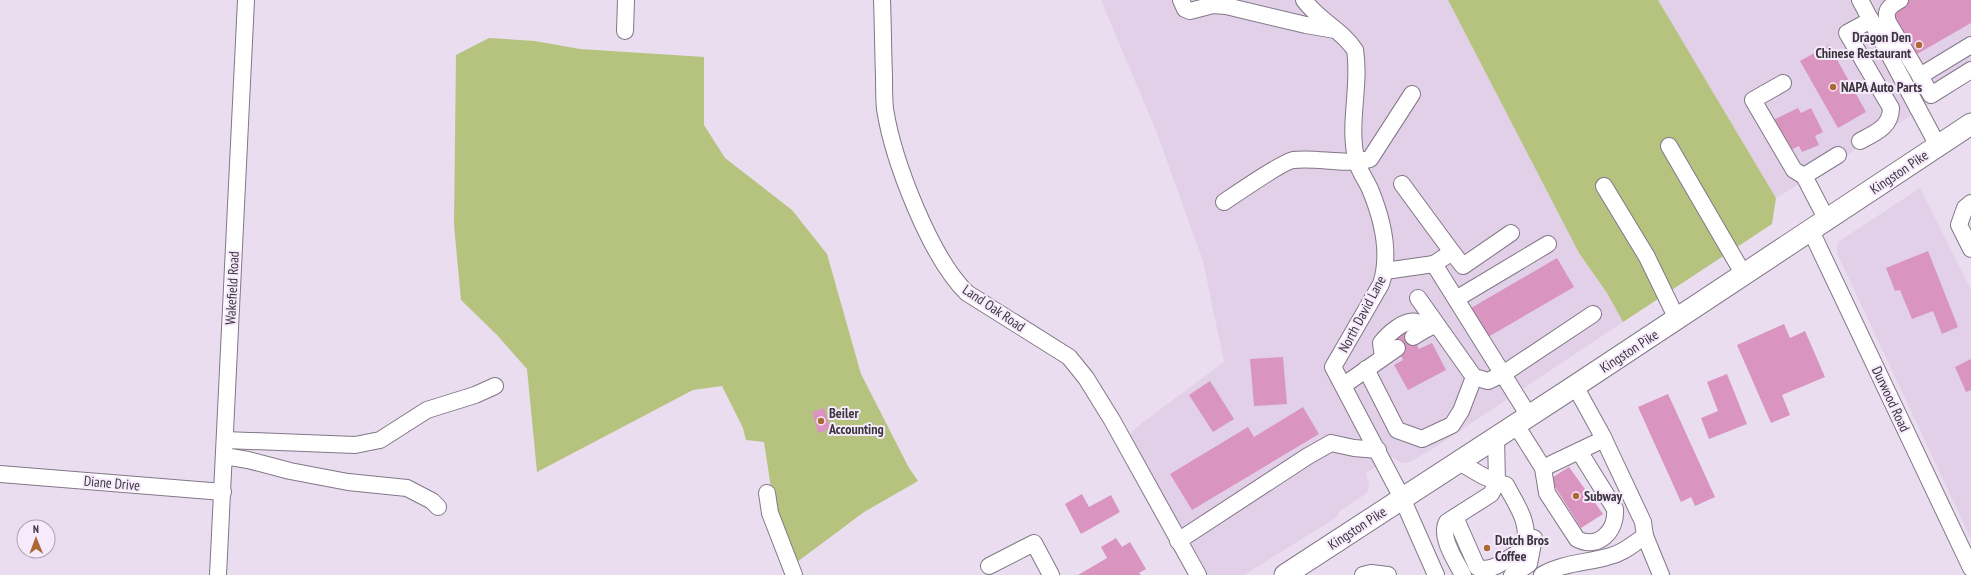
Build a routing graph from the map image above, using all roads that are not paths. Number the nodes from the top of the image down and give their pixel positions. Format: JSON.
{"nodes":[{"id":1,"x":246,"y":0,"type":"edge"},
{"id":2,"x":626,"y":0,"type":"edge"},
{"id":3,"x":882,"y":0,"type":"edge"},
{"id":4,"x":1181,"y":0,"type":"edge"},
{"id":5,"x":1304,"y":0,"type":"edge"},
{"id":6,"x":1860,"y":0,"type":"edge"},
{"id":7,"x":1900,"y":0,"type":"edge"},
{"id":8,"x":1871,"y":20,"type":"junction"},
{"id":9,"x":1336,"y":30,"type":"junction"},
{"id":10,"x":625,"y":31,"type":"dead end"},
{"id":11,"x":1969,"y":50,"type":"edge"},
{"id":12,"x":1971,"y":70,"type":"edge"},
{"id":13,"x":1920,"y":76,"type":"junction"},
{"id":14,"x":1783,"y":83,"type":"dead end"},
{"id":15,"x":1412,"y":94,"type":"dead end"},
{"id":16,"x":1971,"y":124,"type":"edge"},
{"id":17,"x":1860,"y":141,"type":"dead end"},
{"id":18,"x":1669,"y":146,"type":"dead end"},
{"id":19,"x":1938,"y":146,"type":"junction"},
{"id":20,"x":1838,"y":154,"type":"dead end"},
{"id":21,"x":1357,"y":163,"type":"junction"},
{"id":22,"x":1804,"y":176,"type":"junction"},
{"id":23,"x":1402,"y":184,"type":"dead end"},
{"id":24,"x":1604,"y":186,"type":"dead end"},
{"id":25,"x":1224,"y":202,"type":"dead end"},
{"id":26,"x":1971,"y":203,"type":"edge"},
{"id":27,"x":1819,"y":225,"type":"junction"},
{"id":28,"x":1511,"y":234,"type":"dead end"},
{"id":29,"x":1969,"y":241,"type":"edge"},
{"id":30,"x":1548,"y":244,"type":"dead end"},
{"id":31,"x":1452,"y":252,"type":"junction"},
{"id":32,"x":1434,"y":264,"type":"junction"},
{"id":33,"x":1385,"y":270,"type":"junction"},
{"id":34,"x":1744,"y":274,"type":"junction"},
{"id":35,"x":1418,"y":298,"type":"dead end"},
{"id":36,"x":1456,"y":299,"type":"junction"},
{"id":37,"x":1593,"y":314,"type":"dead end"},
{"id":38,"x":1677,"y":319,"type":"junction"},
{"id":39,"x":1432,"y":326,"type":"junction"},
{"id":40,"x":1413,"y":338,"type":"dead end"},
{"id":41,"x":1397,"y":348,"type":"dead end"},
{"id":42,"x":1383,"y":357,"type":"junction"},
{"id":43,"x":1366,"y":369,"type":"junction"},
{"id":44,"x":1503,"y":374,"type":"junction"},
{"id":45,"x":1474,"y":377,"type":"junction"},
{"id":46,"x":1344,"y":385,"type":"junction"},
{"id":47,"x":495,"y":386,"type":"dead end"},
{"id":48,"x":1576,"y":386,"type":"junction"},
{"id":49,"x":1523,"y":420,"type":"junction"},
{"id":50,"x":1496,"y":437,"type":"junction"},
{"id":51,"x":1604,"y":439,"type":"junction"},
{"id":52,"x":225,"y":440,"type":"junction"},
{"id":53,"x":1378,"y":450,"type":"junction"},
{"id":54,"x":1579,"y":451,"type":"junction"},
{"id":55,"x":224,"y":456,"type":"junction"},
{"id":56,"x":1459,"y":462,"type":"junction"},
{"id":57,"x":1543,"y":468,"type":"junction"},
{"id":58,"x":0,"y":474,"type":"edge"},
{"id":59,"x":1501,"y":484,"type":"junction"},
{"id":60,"x":223,"y":492,"type":"junction"},
{"id":61,"x":767,"y":493,"type":"dead end"},
{"id":62,"x":1402,"y":498,"type":"junction"},
{"id":63,"x":438,"y":507,"type":"dead end"},
{"id":64,"x":1451,"y":519,"type":"junction"},
{"id":65,"x":1645,"y":536,"type":"junction"},
{"id":66,"x":1577,"y":538,"type":"junction"},
{"id":67,"x":1178,"y":541,"type":"junction"},
{"id":68,"x":1524,"y":550,"type":"junction"},
{"id":69,"x":989,"y":566,"type":"dead end"},
{"id":70,"x":1971,"y":568,"type":"edge"},
{"id":71,"x":1572,"y":570,"type":"edge"},
{"id":72,"x":218,"y":575,"type":"edge"},
{"id":73,"x":794,"y":575,"type":"edge"},
{"id":74,"x":1051,"y":575,"type":"edge"},
{"id":75,"x":1198,"y":575,"type":"edge"},
{"id":76,"x":1285,"y":575,"type":"edge"},
{"id":77,"x":1363,"y":575,"type":"edge"},
{"id":78,"x":1388,"y":575,"type":"edge"},
{"id":79,"x":1436,"y":575,"type":"edge"},
{"id":80,"x":1464,"y":575,"type":"edge"},
{"id":81,"x":1499,"y":575,"type":"edge"},
{"id":82,"x":1512,"y":575,"type":"edge"},
{"id":83,"x":1542,"y":575,"type":"edge"},
{"id":84,"x":1661,"y":575,"type":"edge"}],
"edges":[{"from":1,"to":52,"type":"street","name":"Wakefield Road"},
{"from":2,"to":10,"type":"street"},
{"from":3,"to":67,"type":"street","name":"Land Oak Road"},
{"from":4,"to":9,"type":"street"},
{"from":5,"to":9,"type":"street","name":"North David Lane"},
{"from":6,"to":8,"type":"street"},
{"from":7,"to":13,"type":"street"},
{"from":8,"to":17,"type":"street"},
{"from":8,"to":19,"type":"street"},
{"from":9,"to":21,"type":"street","name":"North David Lane"},
{"from":11,"to":13,"type":"street"},
{"from":12,"to":13,"type":"street"},
{"from":14,"to":22,"type":"street","name":"Durwood Road"},
{"from":15,"to":21,"type":"street"},
{"from":16,"to":19,"type":"main road","name":"Kingston Pike"},
{"from":18,"to":34,"type":"street"},
{"from":19,"to":27,"type":"main road","name":"Kingston Pike"},
{"from":20,"to":22,"type":"street"},
{"from":21,"to":25,"type":"street"},
{"from":21,"to":33,"type":"street","name":"North David Lane"},
{"from":22,"to":27,"type":"street","name":"Durwood Road"},
{"from":23,"to":31,"type":"street"},
{"from":24,"to":38,"type":"street"},
{"from":26,"to":29,"type":"street"},
{"from":27,"to":34,"type":"main road","name":"Kingston Pike"},
{"from":27,"to":70,"type":"street","name":"Durwood Road"},
{"from":28,"to":31,"type":"street"},
{"from":30,"to":36,"type":"street"},
{"from":31,"to":32,"type":"street"},
{"from":32,"to":33,"type":"street"},
{"from":32,"to":36,"type":"street"},
{"from":33,"to":46,"type":"street","name":"North David Lane"},
{"from":34,"to":38,"type":"main road","name":"Kingston Pike"},
{"from":35,"to":39,"type":"street"},
{"from":36,"to":44,"type":"street"},
{"from":37,"to":44,"type":"street"},
{"from":38,"to":48,"type":"main road","name":"Kingston Pike"},
{"from":39,"to":40,"type":"street"},
{"from":39,"to":42,"type":"street"},
{"from":39,"to":45,"type":"street"},
{"from":41,"to":42,"type":"street"},
{"from":42,"to":43,"type":"street"},
{"from":43,"to":45,"type":"street"},
{"from":43,"to":46,"type":"street"},
{"from":44,"to":45,"type":"street"},
{"from":44,"to":49,"type":"street"},
{"from":46,"to":53,"type":"street","name":"North David Lane"},
{"from":47,"to":52,"type":"street"},
{"from":48,"to":49,"type":"main road","name":"Kingston Pike"},
{"from":48,"to":51,"type":"street"},
{"from":49,"to":50,"type":"main road","name":"Kingston Pike"},
{"from":49,"to":57,"type":"street"},
{"from":50,"to":56,"type":"main road","name":"Kingston Pike"},
{"from":50,"to":59,"type":"street"},
{"from":51,"to":54,"type":"street"},
{"from":51,"to":65,"type":"street"},
{"from":52,"to":55,"type":"street","name":"Wakefield Road"},
{"from":53,"to":62,"type":"street","name":"North David Lane"},
{"from":53,"to":67,"type":"street"},
{"from":54,"to":57,"type":"street"},
{"from":54,"to":66,"type":"street"},
{"from":55,"to":60,"type":"street","name":"Wakefield Road"},
{"from":55,"to":63,"type":"street"},
{"from":56,"to":59,"type":"street"},
{"from":56,"to":62,"type":"main road","name":"Kingston Pike"},
{"from":57,"to":66,"type":"street"},
{"from":58,"to":60,"type":"street","name":"Diane Drive"},
{"from":59,"to":64,"type":"street"},
{"from":59,"to":68,"type":"street"},
{"from":59,"to":82,"type":"street"},
{"from":60,"to":72,"type":"street","name":"Wakefield Road"},
{"from":61,"to":73,"type":"street"},
{"from":62,"to":76,"type":"main road","name":"Kingston Pike"},
{"from":62,"to":79,"type":"street","name":"North David Lane"},
{"from":64,"to":68,"type":"street"},
{"from":64,"to":80,"type":"street"},
{"from":65,"to":71,"type":"street"},
{"from":65,"to":84,"type":"street"},
{"from":66,"to":71,"type":"street"},
{"from":67,"to":75,"type":"street","name":"Land Oak Road"},
{"from":68,"to":81,"type":"street"},
{"from":69,"to":74,"type":"street"},
{"from":71,"to":83,"type":"street"},
{"from":77,"to":78,"type":"street"}]}
